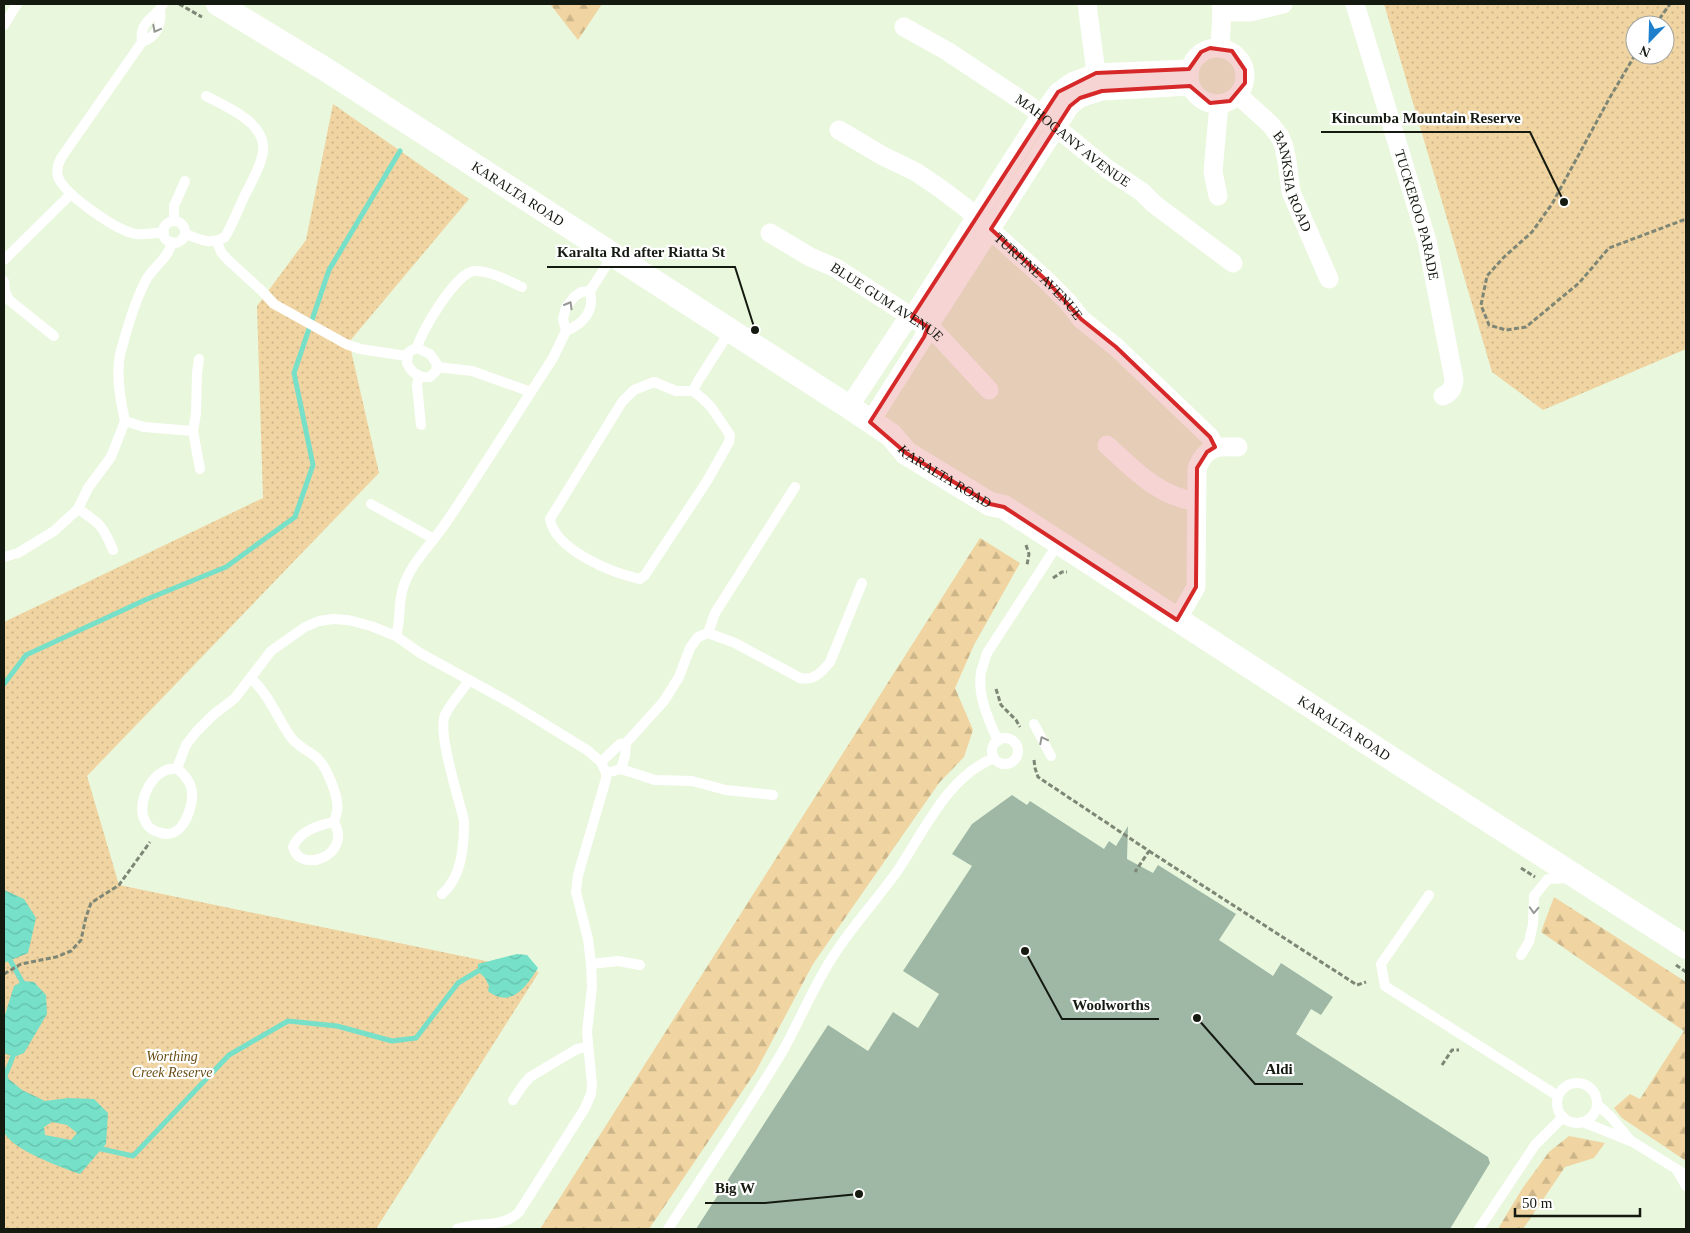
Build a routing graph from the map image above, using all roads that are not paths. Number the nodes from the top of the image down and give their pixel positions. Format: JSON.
{"nodes":[{"id":1,"x":17,"y":4,"type":"edge"},
{"id":2,"x":1087,"y":4,"type":"edge"},
{"id":3,"x":1283,"y":4,"type":"edge"},
{"id":4,"x":1355,"y":4,"type":"edge"},
{"id":5,"x":161,"y":7,"type":"edge"},
{"id":6,"x":1221,"y":8,"type":"edge"},
{"id":7,"x":211,"y":11,"type":"edge"},
{"id":8,"x":7,"y":13,"type":"edge"},
{"id":9,"x":4,"y":25,"type":"edge"},
{"id":10,"x":904,"y":28,"type":"dead end"},
{"id":11,"x":1220,"y":47,"type":"junction"},
{"id":12,"x":1096,"y":73,"type":"junction"},
{"id":13,"x":1190,"y":78,"type":"junction"},
{"id":14,"x":1238,"y":95,"type":"junction"},
{"id":15,"x":206,"y":96,"type":"dead end"},
{"id":16,"x":1219,"y":104,"type":"junction"},
{"id":17,"x":1041,"y":115,"type":"junction"},
{"id":18,"x":1056,"y":128,"type":"junction"},
{"id":19,"x":840,"y":130,"type":"dead end"},
{"id":20,"x":185,"y":181,"type":"dead end"},
{"id":21,"x":71,"y":194,"type":"junction"},
{"id":22,"x":1218,"y":196,"type":"dead end"},
{"id":23,"x":976,"y":216,"type":"junction"},
{"id":24,"x":174,"y":221,"type":"junction"},
{"id":25,"x":990,"y":229,"type":"junction"},
{"id":26,"x":164,"y":232,"type":"junction"},
{"id":27,"x":770,"y":233,"type":"dead end"},
{"id":28,"x":185,"y":234,"type":"junction"},
{"id":29,"x":172,"y":242,"type":"junction"},
{"id":30,"x":217,"y":242,"type":"junction"},
{"id":31,"x":613,"y":255,"type":"junction"},
{"id":32,"x":4,"y":260,"type":"edge"},
{"id":33,"x":1233,"y":263,"type":"dead end"},
{"id":34,"x":1329,"y":279,"type":"dead end"},
{"id":35,"x":4,"y":281,"type":"edge"},
{"id":36,"x":522,"y":287,"type":"dead end"},
{"id":37,"x":590,"y":291,"type":"junction"},
{"id":38,"x":912,"y":317,"type":"junction"},
{"id":39,"x":928,"y":327,"type":"junction"},
{"id":40,"x":566,"y":331,"type":"junction"},
{"id":41,"x":730,"y":331,"type":"junction"},
{"id":42,"x":54,"y":336,"type":"dead end"},
{"id":43,"x":418,"y":348,"type":"junction"},
{"id":44,"x":407,"y":356,"type":"junction"},
{"id":45,"x":199,"y":359,"type":"dead end"},
{"id":46,"x":437,"y":366,"type":"junction"},
{"id":47,"x":418,"y":376,"type":"junction"},
{"id":48,"x":989,"y":390,"type":"dead end"},
{"id":49,"x":693,"y":391,"type":"junction"},
{"id":50,"x":531,"y":392,"type":"junction"},
{"id":51,"x":1442,"y":396,"type":"dead end"},
{"id":52,"x":849,"y":407,"type":"junction"},
{"id":53,"x":125,"y":421,"type":"junction"},
{"id":54,"x":870,"y":422,"type":"junction"},
{"id":55,"x":421,"y":425,"type":"dead end"},
{"id":56,"x":193,"y":431,"type":"junction"},
{"id":57,"x":1106,"y":445,"type":"dead end"},
{"id":58,"x":1215,"y":447,"type":"junction"},
{"id":59,"x":1238,"y":447,"type":"dead end"},
{"id":60,"x":200,"y":469,"type":"dead end"},
{"id":61,"x":795,"y":487,"type":"dead end"},
{"id":62,"x":1196,"y":501,"type":"junction"},
{"id":63,"x":372,"y":504,"type":"dead end"},
{"id":64,"x":78,"y":509,"type":"junction"},
{"id":65,"x":434,"y":539,"type":"junction"},
{"id":66,"x":1058,"y":544,"type":"junction"},
{"id":67,"x":113,"y":550,"type":"dead end"},
{"id":68,"x":4,"y":557,"type":"edge"},
{"id":69,"x":862,"y":582,"type":"dead end"},
{"id":70,"x":1177,"y":620,"type":"junction"},
{"id":71,"x":708,"y":633,"type":"junction"},
{"id":72,"x":396,"y":636,"type":"junction"},
{"id":73,"x":251,"y":678,"type":"junction"},
{"id":74,"x":469,"y":680,"type":"junction"},
{"id":75,"x":1034,"y":724,"type":"dead end"},
{"id":76,"x":998,"y":742,"type":"junction"},
{"id":77,"x":626,"y":743,"type":"junction"},
{"id":78,"x":1051,"y":756,"type":"dead end"},
{"id":79,"x":994,"y":758,"type":"junction"},
{"id":80,"x":601,"y":762,"type":"junction"},
{"id":81,"x":177,"y":768,"type":"junction"},
{"id":82,"x":621,"y":769,"type":"junction"},
{"id":83,"x":606,"y":773,"type":"junction"},
{"id":84,"x":773,"y":795,"type":"dead end"},
{"id":85,"x":334,"y":822,"type":"junction"},
{"id":86,"x":1578,"y":878,"type":"junction"},
{"id":87,"x":442,"y":894,"type":"dead end"},
{"id":88,"x":1429,"y":895,"type":"dead end"},
{"id":89,"x":1678,"y":954,"type":"edge"},
{"id":90,"x":1521,"y":955,"type":"dead end"},
{"id":91,"x":591,"y":964,"type":"junction"},
{"id":92,"x":640,"y":965,"type":"dead end"},
{"id":93,"x":587,"y":1047,"type":"junction"},
{"id":94,"x":1558,"y":1096,"type":"junction"},
{"id":95,"x":513,"y":1100,"type":"dead end"},
{"id":96,"x":1597,"y":1104,"type":"junction"},
{"id":97,"x":1562,"y":1117,"type":"junction"},
{"id":98,"x":1583,"y":1122,"type":"junction"},
{"id":99,"x":1633,"y":1142,"type":"junction"},
{"id":100,"x":1676,"y":1169,"type":"junction"},
{"id":101,"x":1686,"y":1175,"type":"edge"},
{"id":102,"x":1686,"y":1186,"type":"edge"},
{"id":103,"x":457,"y":1229,"type":"edge"},
{"id":104,"x":668,"y":1229,"type":"edge"},
{"id":105,"x":1479,"y":1229,"type":"edge"}],
"edges":[{"from":1,"to":8,"type":"lane"},
{"from":2,"to":12,"type":"street"},
{"from":3,"to":6,"type":"street"},
{"from":4,"to":51,"type":"street","name":"TUCKEROO PARADE"},
{"from":5,"to":21,"type":"lane"},
{"from":6,"to":11,"type":"street"},
{"from":7,"to":31,"type":"street","name":"KARALTA ROAD"},
{"from":8,"to":9,"type":"lane"},
{"from":10,"to":17,"type":"street","name":"MAHOGANY AVENUE"},
{"from":11,"to":13,"type":"street"},
{"from":11,"to":14,"type":"street"},
{"from":12,"to":13,"type":"street"},
{"from":12,"to":17,"type":"street"},
{"from":13,"to":16,"type":"street"},
{"from":13,"to":18,"type":"street"},
{"from":14,"to":16,"type":"street"},
{"from":14,"to":34,"type":"street","name":"BANKSIA ROAD"},
{"from":15,"to":30,"type":"lane"},
{"from":16,"to":22,"type":"street"},
{"from":17,"to":18,"type":"street","name":"MAHOGANY AVENUE"},
{"from":17,"to":23,"type":"street"},
{"from":18,"to":25,"type":"street"},
{"from":18,"to":33,"type":"street","name":"MAHOGANY AVENUE"},
{"from":19,"to":23,"type":"street","name":"TURPINE AVENUE"},
{"from":20,"to":24,"type":"lane"},
{"from":21,"to":26,"type":"lane"},
{"from":21,"to":32,"type":"lane"},
{"from":23,"to":25,"type":"street","name":"TURPINE AVENUE"},
{"from":23,"to":38,"type":"street"},
{"from":24,"to":26,"type":"lane"},
{"from":24,"to":28,"type":"lane"},
{"from":25,"to":39,"type":"street"},
{"from":25,"to":58,"type":"street","name":"TURPINE AVENUE"},
{"from":26,"to":29,"type":"lane"},
{"from":27,"to":38,"type":"street","name":"BLUE GUM AVENUE"},
{"from":28,"to":29,"type":"lane"},
{"from":28,"to":30,"type":"lane"},
{"from":29,"to":53,"type":"lane"},
{"from":30,"to":44,"type":"lane"},
{"from":31,"to":37,"type":"lane"},
{"from":31,"to":41,"type":"street","name":"KARALTA ROAD"},
{"from":35,"to":42,"type":"lane"},
{"from":36,"to":43,"type":"lane"},
{"from":37,"to":40,"type":"lane"},
{"from":40,"to":37,"type":"lane","one_way":true},
{"from":38,"to":39,"type":"street","name":"BLUE GUM AVENUE"},
{"from":38,"to":52,"type":"street"},
{"from":39,"to":48,"type":"street","name":"BLUE GUM AVENUE"},
{"from":39,"to":54,"type":"street"},
{"from":40,"to":50,"type":"lane"},
{"from":41,"to":49,"type":"lane"},
{"from":41,"to":52,"type":"street","name":"KARALTA ROAD"},
{"from":43,"to":44,"type":"lane"},
{"from":43,"to":46,"type":"lane"},
{"from":44,"to":47,"type":"lane"},
{"from":45,"to":56,"type":"lane"},
{"from":46,"to":47,"type":"lane"},
{"from":46,"to":50,"type":"lane"},
{"from":47,"to":55,"type":"lane"},
{"from":49,"to":49,"type":"lane"},
{"from":50,"to":65,"type":"lane"},
{"from":52,"to":54,"type":"street","name":"KARALTA ROAD"},
{"from":53,"to":56,"type":"lane"},
{"from":53,"to":64,"type":"lane"},
{"from":54,"to":66,"type":"street","name":"KARALTA ROAD"},
{"from":56,"to":60,"type":"lane"},
{"from":57,"to":62,"type":"street"},
{"from":58,"to":59,"type":"street"},
{"from":58,"to":62,"type":"street"},
{"from":61,"to":71,"type":"lane"},
{"from":62,"to":70,"type":"street"},
{"from":63,"to":65,"type":"lane"},
{"from":64,"to":67,"type":"lane"},
{"from":64,"to":68,"type":"lane"},
{"from":65,"to":72,"type":"lane"},
{"from":66,"to":70,"type":"street","name":"KARALTA ROAD"},
{"from":66,"to":76,"type":"lane"},
{"from":69,"to":71,"type":"lane"},
{"from":70,"to":86,"type":"street","name":"KARALTA ROAD"},
{"from":71,"to":77,"type":"lane"},
{"from":72,"to":73,"type":"lane"},
{"from":72,"to":74,"type":"lane"},
{"from":73,"to":81,"type":"lane"},
{"from":73,"to":85,"type":"lane"},
{"from":74,"to":80,"type":"lane"},
{"from":74,"to":87,"type":"lane"},
{"from":78,"to":75,"type":"lane","one_way":true},
{"from":76,"to":79,"type":"lane"},
{"from":76,"to":79,"type":"lane"},
{"from":77,"to":80,"type":"lane"},
{"from":77,"to":82,"type":"lane"},
{"from":79,"to":104,"type":"lane"},
{"from":80,"to":83,"type":"lane"},
{"from":81,"to":81,"type":"lane"},
{"from":82,"to":83,"type":"lane"},
{"from":82,"to":84,"type":"lane"},
{"from":83,"to":91,"type":"lane"},
{"from":85,"to":85,"type":"lane"},
{"from":86,"to":89,"type":"street","name":"KARALTA ROAD"},
{"from":86,"to":90,"type":"lane","one_way":true},
{"from":88,"to":94,"type":"lane"},
{"from":91,"to":92,"type":"lane"},
{"from":91,"to":93,"type":"lane"},
{"from":93,"to":95,"type":"lane"},
{"from":93,"to":103,"type":"lane"},
{"from":94,"to":96,"type":"lane"},
{"from":94,"to":97,"type":"lane"},
{"from":96,"to":98,"type":"lane"},
{"from":96,"to":99,"type":"lane"},
{"from":97,"to":98,"type":"lane"},
{"from":97,"to":105,"type":"lane"},
{"from":98,"to":99,"type":"lane"},
{"from":99,"to":100,"type":"lane"},
{"from":100,"to":101,"type":"lane"},
{"from":100,"to":102,"type":"lane"}]}
